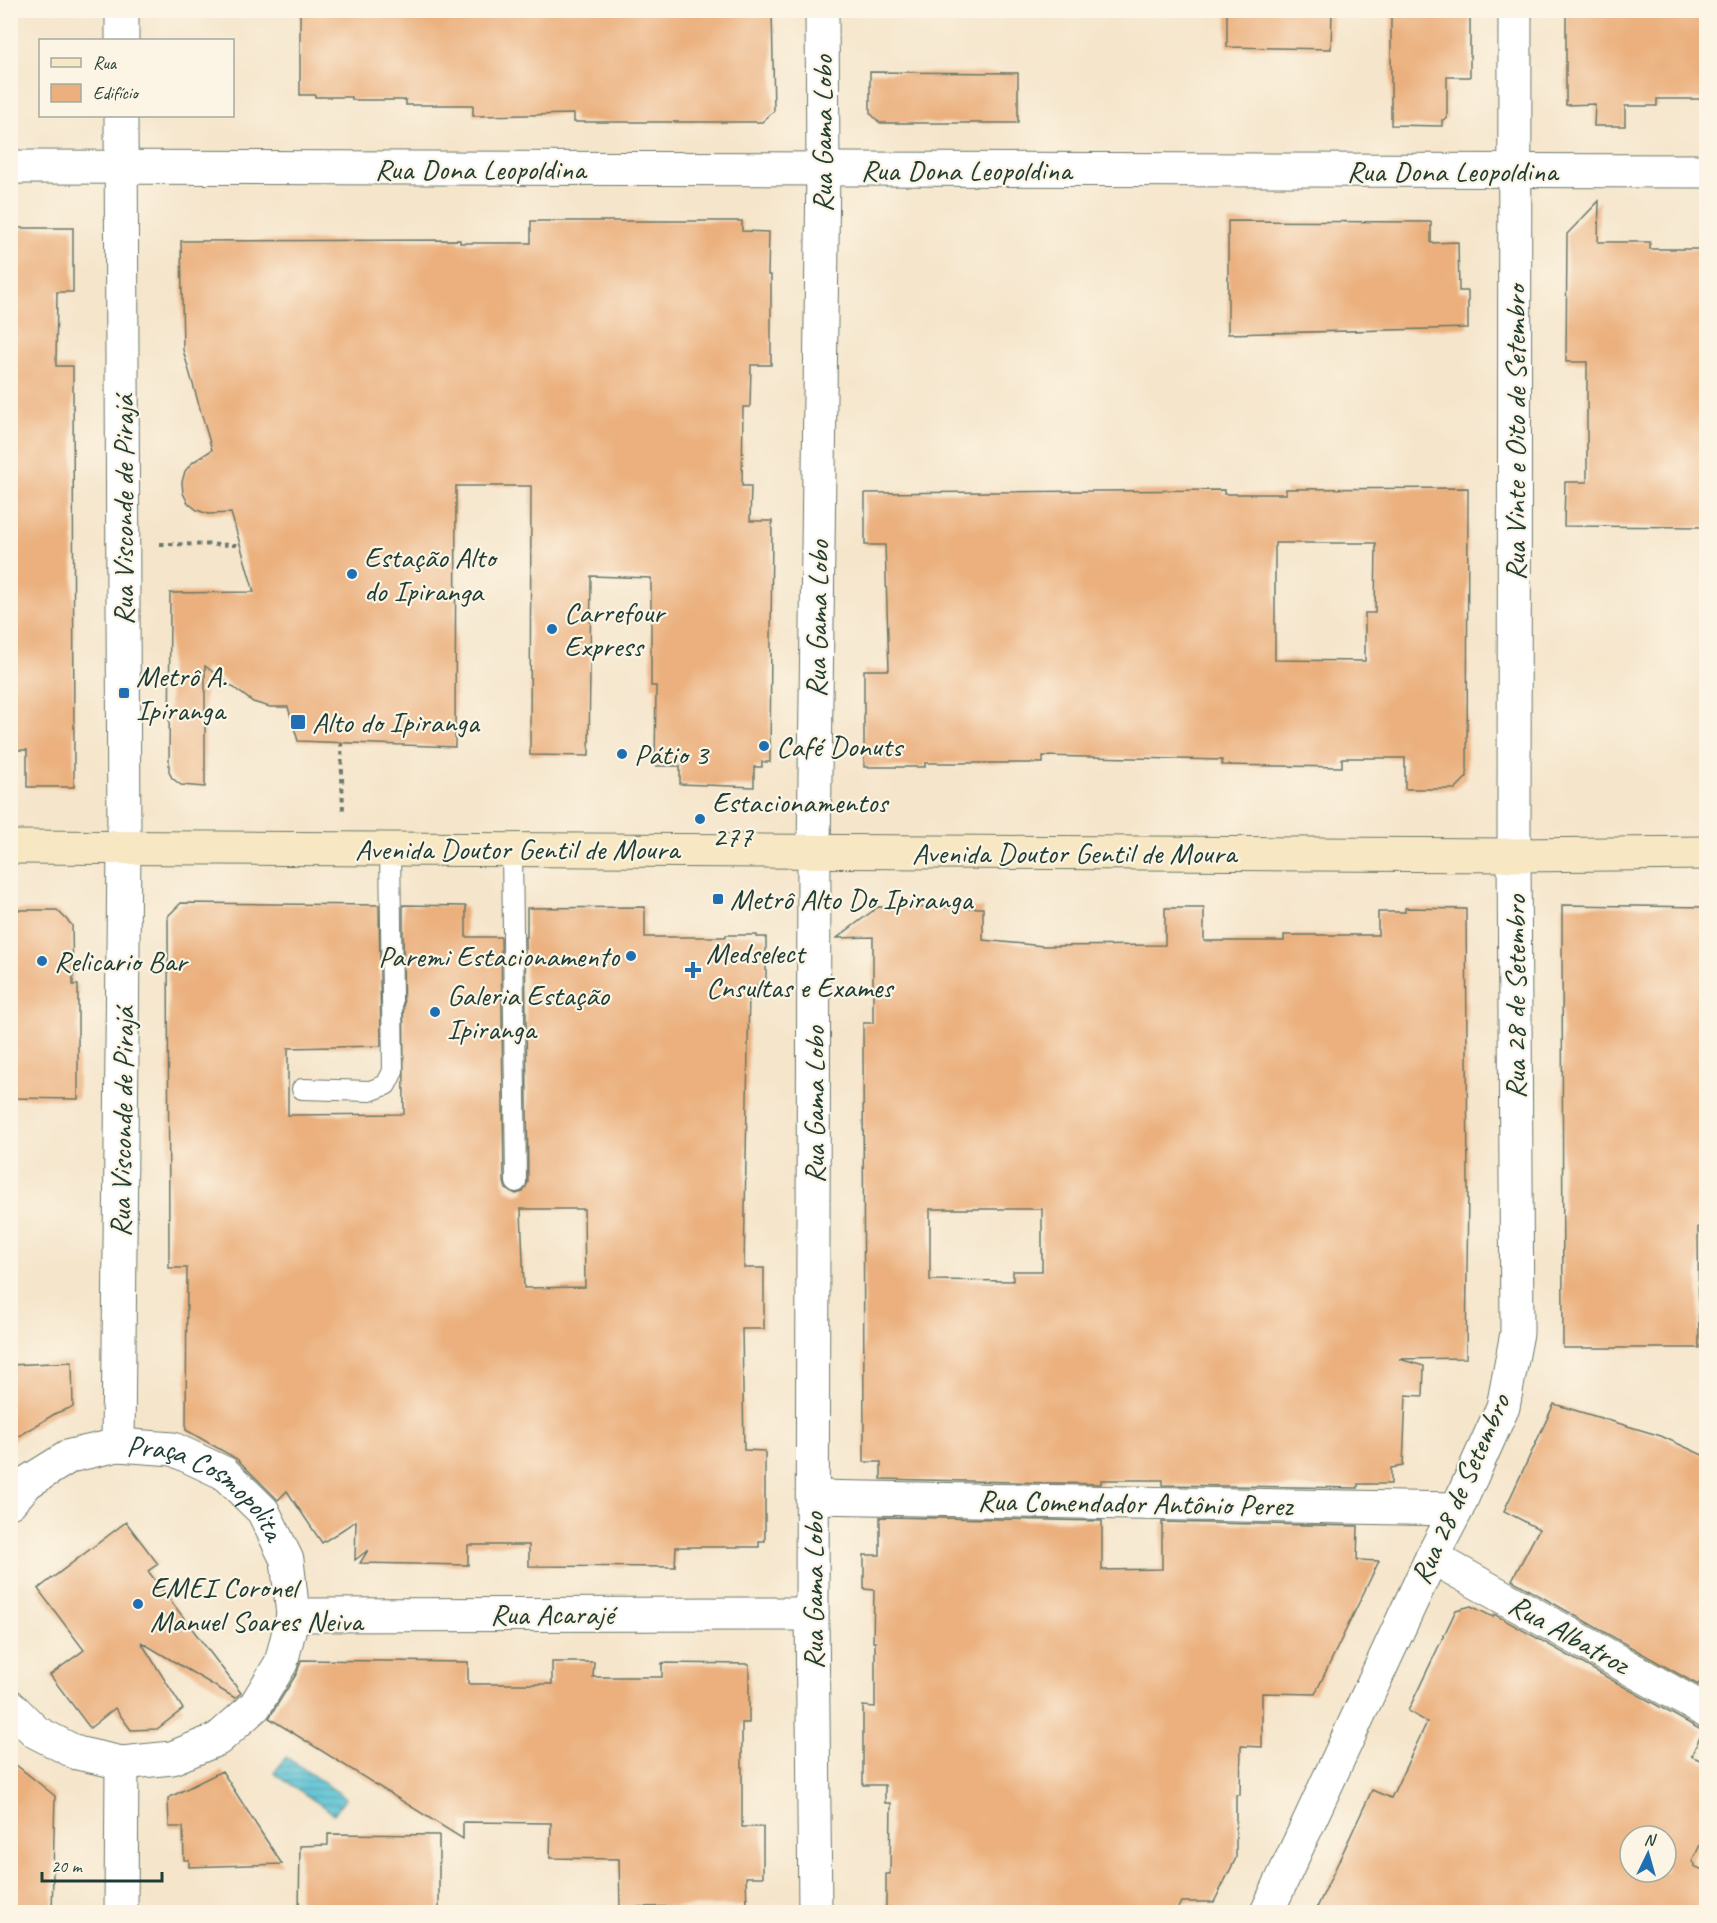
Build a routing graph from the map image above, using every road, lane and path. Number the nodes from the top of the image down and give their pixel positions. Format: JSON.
{"nodes":[{"id":1,"x":122,"y":10,"type":"edge"},
{"id":2,"x":822,"y":10,"type":"edge"},
{"id":3,"x":1515,"y":10,"type":"edge"},
{"id":4,"x":122,"y":39,"type":"edge"},
{"id":5,"x":121,"y":117,"type":"edge"},
{"id":6,"x":10,"y":167,"type":"edge"},
{"id":7,"x":121,"y":168,"type":"junction"},
{"id":8,"x":823,"y":169,"type":"junction"},
{"id":9,"x":1707,"y":171,"type":"edge"},
{"id":10,"x":1515,"y":172,"type":"junction"},
{"id":11,"x":123,"y":544,"type":"junction"},
{"id":12,"x":240,"y":545,"type":"dead end"},
{"id":13,"x":340,"y":742,"type":"dead end"},
{"id":14,"x":10,"y":847,"type":"edge"},
{"id":15,"x":124,"y":848,"type":"junction"},
{"id":16,"x":345,"y":848,"type":"junction"},
{"id":17,"x":390,"y":849,"type":"junction"},
{"id":18,"x":512,"y":850,"type":"junction"},
{"id":19,"x":814,"y":851,"type":"junction"},
{"id":20,"x":1707,"y":853,"type":"edge"},
{"id":21,"x":1514,"y":855,"type":"junction"},
{"id":22,"x":302,"y":1089,"type":"dead end"},
{"id":23,"x":516,"y":1182,"type":"dead end"},
{"id":24,"x":118,"y":1445,"type":"junction"},
{"id":25,"x":814,"y":1497,"type":"junction"},
{"id":26,"x":10,"y":1503,"type":"edge"},
{"id":27,"x":1457,"y":1509,"type":"junction"},
{"id":28,"x":1432,"y":1557,"type":"junction"},
{"id":29,"x":812,"y":1614,"type":"junction"},
{"id":30,"x":292,"y":1615,"type":"junction"},
{"id":31,"x":10,"y":1706,"type":"edge"},
{"id":32,"x":1707,"y":1711,"type":"edge"},
{"id":33,"x":122,"y":1763,"type":"junction"},
{"id":34,"x":121,"y":1912,"type":"edge"},
{"id":35,"x":815,"y":1912,"type":"edge"},
{"id":36,"x":1267,"y":1912,"type":"edge"}],
"edges":[{"from":1,"to":4,"type":"street"},
{"from":2,"to":8,"type":"street","name":"Rua Gama Lobo"},
{"from":3,"to":10,"type":"street","name":"Rua Vinte e Oito de Setembro"},
{"from":5,"to":7,"type":"street","name":"Rua Visconde de Pirajá"},
{"from":6,"to":7,"type":"street","name":"Rua Dona Leopoldina"},
{"from":7,"to":8,"type":"street","name":"Rua Dona Leopoldina"},
{"from":7,"to":11,"type":"street","name":"Rua Visconde de Pirajá"},
{"from":8,"to":10,"type":"street","name":"Rua Dona Leopoldina"},
{"from":8,"to":19,"type":"street","name":"Rua Gama Lobo"},
{"from":9,"to":10,"type":"street","name":"Rua Dona Leopoldina"},
{"from":10,"to":21,"type":"street","name":"Rua Vinte e Oito de Setembro"},
{"from":11,"to":12,"type":"path"},
{"from":11,"to":15,"type":"street","name":"Rua Visconde de Pirajá"},
{"from":13,"to":16,"type":"path"},
{"from":14,"to":15,"type":"main road","name":"Avenida Doutor Gentil de Moura"},
{"from":15,"to":16,"type":"main road","name":"Avenida Doutor Gentil de Moura"},
{"from":15,"to":24,"type":"street","name":"Rua Visconde de Pirajá"},
{"from":16,"to":17,"type":"main road","name":"Avenida Doutor Gentil de Moura"},
{"from":17,"to":18,"type":"main road","name":"Avenida Doutor Gentil de Moura"},
{"from":17,"to":22,"type":"lane"},
{"from":18,"to":19,"type":"main road","name":"Avenida Doutor Gentil de Moura"},
{"from":18,"to":23,"type":"lane"},
{"from":19,"to":21,"type":"main road","name":"Avenida Doutor Gentil de Moura"},
{"from":19,"to":25,"type":"street","name":"Rua Gama Lobo"},
{"from":20,"to":21,"type":"main road","name":"Avenida Doutor Gentil de Moura"},
{"from":21,"to":27,"type":"street","name":"Rua 28 de Setembro"},
{"from":24,"to":26,"type":"street","name":"Praça Cosmopolita"},
{"from":24,"to":30,"type":"street","name":"Praça Cosmopolita"},
{"from":25,"to":27,"type":"street","name":"Rua Comendador Antônio Perez"},
{"from":25,"to":29,"type":"street","name":"Rua Gama Lobo"},
{"from":27,"to":28,"type":"street","name":"Rua 28 de Setembro"},
{"from":28,"to":32,"type":"street","name":"Rua Albatroz"},
{"from":28,"to":36,"type":"street","name":"Rua 28 de Setembro"},
{"from":29,"to":30,"type":"street","name":"Rua Acarajé"},
{"from":29,"to":35,"type":"street","name":"Rua Gama Lobo"},
{"from":30,"to":33,"type":"street","name":"Praça Cosmopolita"},
{"from":31,"to":33,"type":"street","name":"Praça Cosmopolita"},
{"from":33,"to":34,"type":"street"}]}
